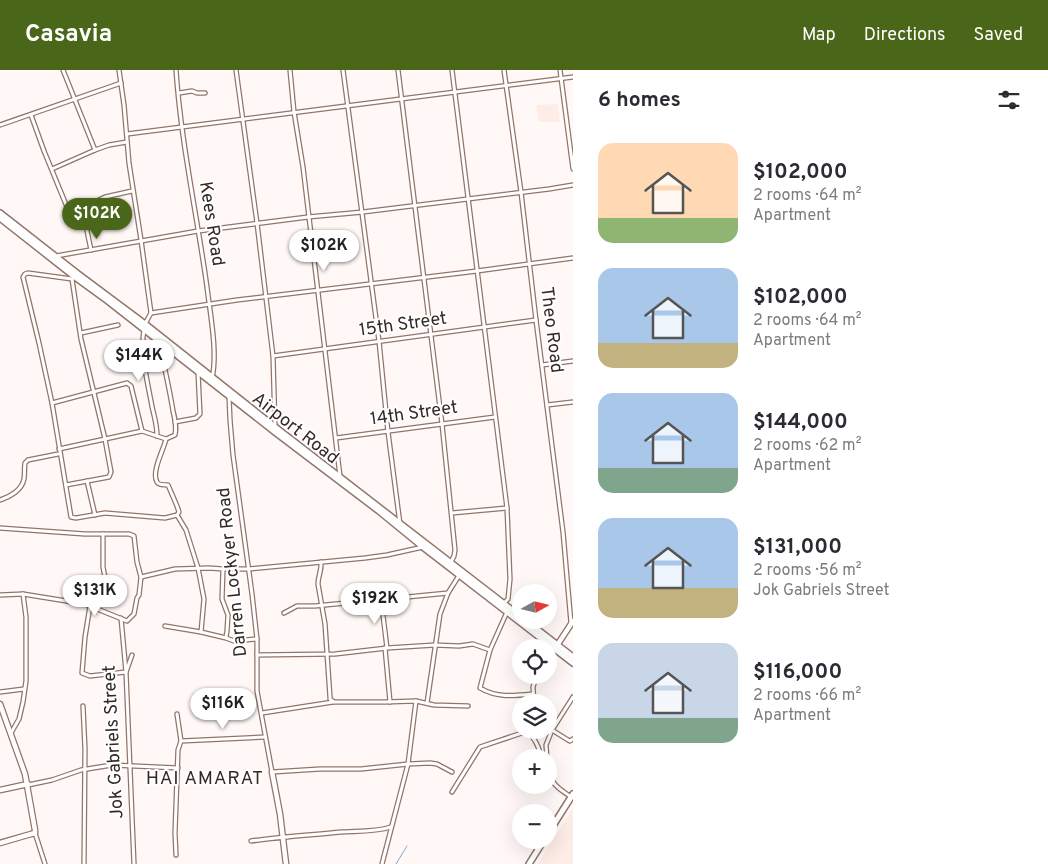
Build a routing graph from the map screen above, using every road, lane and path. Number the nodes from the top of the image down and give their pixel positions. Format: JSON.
{"nodes":[{"id":1,"x":63,"y":70,"type":"edge"},
{"id":2,"x":119,"y":70,"type":"edge"},
{"id":3,"x":176,"y":70,"type":"edge"},
{"id":4,"x":236,"y":70,"type":"edge"},
{"id":5,"x":290,"y":70,"type":"edge"},
{"id":6,"x":343,"y":70,"type":"edge"},
{"id":7,"x":398,"y":70,"type":"edge"},
{"id":8,"x":452,"y":70,"type":"edge"},
{"id":9,"x":504,"y":70,"type":"edge"},
{"id":10,"x":560,"y":70,"type":"edge"},
{"id":11,"x":573,"y":77,"type":"edge"},
{"id":12,"x":561,"y":78,"type":"junction"},
{"id":13,"x":120,"y":83,"type":"junction"},
{"id":14,"x":506,"y":85,"type":"junction"},
{"id":15,"x":455,"y":92,"type":"junction"},
{"id":16,"x":179,"y":93,"type":"junction"},
{"id":17,"x":206,"y":93,"type":"dead end"},
{"id":18,"x":402,"y":98,"type":"junction"},
{"id":19,"x":75,"y":99,"type":"junction"},
{"id":20,"x":347,"y":106,"type":"junction"},
{"id":21,"x":294,"y":112,"type":"junction"},
{"id":22,"x":31,"y":115,"type":"junction"},
{"id":23,"x":242,"y":119,"type":"junction"},
{"id":24,"x":0,"y":125,"type":"edge"},
{"id":25,"x":182,"y":127,"type":"junction"},
{"id":26,"x":127,"y":134,"type":"junction"},
{"id":27,"x":128,"y":142,"type":"junction"},
{"id":28,"x":95,"y":150,"type":"junction"},
{"id":29,"x":52,"y":169,"type":"junction"},
{"id":30,"x":573,"y":169,"type":"edge"},
{"id":31,"x":573,"y":185,"type":"edge"},
{"id":32,"x":132,"y":190,"type":"junction"},
{"id":33,"x":522,"y":192,"type":"junction"},
{"id":34,"x":468,"y":199,"type":"junction"},
{"id":35,"x":414,"y":205,"type":"junction"},
{"id":36,"x":82,"y":207,"type":"junction"},
{"id":37,"x":363,"y":212,"type":"junction"},
{"id":38,"x":2,"y":217,"type":"edge"},
{"id":39,"x":308,"y":217,"type":"junction"},
{"id":40,"x":258,"y":223,"type":"junction"},
{"id":41,"x":198,"y":231,"type":"junction"},
{"id":42,"x":141,"y":240,"type":"junction"},
{"id":43,"x":91,"y":250,"type":"junction"},
{"id":44,"x":55,"y":256,"type":"junction"},
{"id":45,"x":573,"y":258,"type":"edge"},
{"id":46,"x":529,"y":264,"type":"junction"},
{"id":47,"x":476,"y":271,"type":"junction"},
{"id":48,"x":74,"y":278,"type":"junction"},
{"id":49,"x":423,"y":278,"type":"junction"},
{"id":50,"x":371,"y":284,"type":"junction"},
{"id":51,"x":317,"y":290,"type":"junction"},
{"id":52,"x":266,"y":297,"type":"junction"},
{"id":53,"x":209,"y":304,"type":"junction"},
{"id":54,"x":151,"y":313,"type":"junction"},
{"id":55,"x":536,"y":320,"type":"junction"},
{"id":56,"x":118,"y":326,"type":"dead end"},
{"id":57,"x":144,"y":326,"type":"junction"},
{"id":58,"x":484,"y":328,"type":"junction"},
{"id":59,"x":81,"y":333,"type":"junction"},
{"id":60,"x":431,"y":335,"type":"junction"},
{"id":61,"x":379,"y":341,"type":"junction"},
{"id":62,"x":167,"y":347,"type":"junction"},
{"id":63,"x":324,"y":348,"type":"junction"},
{"id":64,"x":273,"y":356,"type":"junction"},
{"id":65,"x":573,"y":361,"type":"edge"},
{"id":66,"x":542,"y":365,"type":"junction"},
{"id":67,"x":198,"y":371,"type":"junction"},
{"id":68,"x":212,"y":379,"type":"junction"},
{"id":69,"x":94,"y":392,"type":"junction"},
{"id":70,"x":229,"y":395,"type":"junction"},
{"id":71,"x":573,"y":402,"type":"edge"},
{"id":72,"x":52,"y":403,"type":"junction"},
{"id":73,"x":547,"y":405,"type":"junction"},
{"id":74,"x":495,"y":417,"type":"junction"},
{"id":75,"x":175,"y":422,"type":"junction"},
{"id":76,"x":442,"y":424,"type":"junction"},
{"id":77,"x":275,"y":429,"type":"junction"},
{"id":78,"x":142,"y":431,"type":"junction"},
{"id":79,"x":388,"y":432,"type":"junction"},
{"id":80,"x":157,"y":436,"type":"junction"},
{"id":81,"x":166,"y":438,"type":"junction"},
{"id":82,"x":336,"y":438,"type":"junction"},
{"id":83,"x":105,"y":439,"type":"junction"},
{"id":84,"x":59,"y":449,"type":"junction"},
{"id":85,"x":58,"y":454,"type":"dead end"},
{"id":86,"x":340,"y":476,"type":"junction"},
{"id":87,"x":87,"y":481,"type":"junction"},
{"id":88,"x":66,"y":485,"type":"junction"},
{"id":89,"x":0,"y":500,"type":"edge"},
{"id":90,"x":507,"y":508,"type":"junction"},
{"id":91,"x":452,"y":513,"type":"junction"},
{"id":92,"x":95,"y":515,"type":"junction"},
{"id":93,"x":177,"y":515,"type":"junction"},
{"id":94,"x":399,"y":525,"type":"junction"},
{"id":95,"x":0,"y":528,"type":"edge"},
{"id":96,"x":103,"y":534,"type":"junction"},
{"id":97,"x":423,"y":547,"type":"junction"},
{"id":98,"x":321,"y":562,"type":"junction"},
{"id":99,"x":451,"y":562,"type":"junction"},
{"id":100,"x":198,"y":568,"type":"junction"},
{"id":101,"x":249,"y":569,"type":"junction"},
{"id":102,"x":223,"y":570,"type":"junction"},
{"id":103,"x":460,"y":574,"type":"junction"},
{"id":104,"x":141,"y":577,"type":"junction"},
{"id":105,"x":106,"y":583,"type":"dead end"},
{"id":106,"x":448,"y":592,"type":"junction"},
{"id":107,"x":24,"y":594,"type":"junction"},
{"id":108,"x":0,"y":595,"type":"edge"},
{"id":109,"x":381,"y":599,"type":"junction"},
{"id":110,"x":504,"y":603,"type":"junction"},
{"id":111,"x":322,"y":605,"type":"junction"},
{"id":112,"x":90,"y":606,"type":"junction"},
{"id":113,"x":512,"y":610,"type":"edge"},
{"id":114,"x":507,"y":612,"type":"junction"},
{"id":115,"x":284,"y":613,"type":"dead end"},
{"id":116,"x":121,"y":618,"type":"junction"},
{"id":117,"x":572,"y":622,"type":"edge"},
{"id":118,"x":165,"y":626,"type":"dead end"},
{"id":119,"x":535,"y":629,"type":"edge"},
{"id":120,"x":201,"y":632,"type":"junction"},
{"id":121,"x":226,"y":638,"type":"junction"},
{"id":122,"x":545,"y":639,"type":"edge"},
{"id":123,"x":547,"y":639,"type":"edge"},
{"id":124,"x":257,"y":640,"type":"junction"},
{"id":125,"x":435,"y":645,"type":"junction"},
{"id":126,"x":557,"y":645,"type":"edge"},
{"id":127,"x":386,"y":648,"type":"junction"},
{"id":128,"x":557,"y":648,"type":"edge"},
{"id":129,"x":557,"y":648,"type":"edge"},
{"id":130,"x":490,"y":650,"type":"junction"},
{"id":131,"x":327,"y":654,"type":"junction"},
{"id":132,"x":132,"y":655,"type":"dead end"},
{"id":133,"x":257,"y":655,"type":"junction"},
{"id":134,"x":573,"y":657,"type":"edge"},
{"id":135,"x":573,"y":663,"type":"edge"},
{"id":136,"x":534,"y":684,"type":"edge"},
{"id":137,"x":24,"y":689,"type":"junction"},
{"id":138,"x":0,"y":692,"type":"edge"},
{"id":139,"x":533,"y":694,"type":"edge"},
{"id":140,"x":512,"y":696,"type":"edge"},
{"id":141,"x":573,"y":697,"type":"edge"},
{"id":142,"x":416,"y":701,"type":"junction"},
{"id":143,"x":334,"y":702,"type":"junction"},
{"id":144,"x":390,"y":702,"type":"junction"},
{"id":145,"x":427,"y":703,"type":"junction"},
{"id":146,"x":0,"y":704,"type":"edge"},
{"id":147,"x":568,"y":704,"type":"junction"},
{"id":148,"x":83,"y":706,"type":"dead end"},
{"id":149,"x":468,"y":706,"type":"dead end"},
{"id":150,"x":573,"y":708,"type":"edge"},
{"id":151,"x":262,"y":712,"type":"dead end"},
{"id":152,"x":177,"y":714,"type":"dead end"},
{"id":153,"x":557,"y":722,"type":"edge"},
{"id":154,"x":11,"y":733,"type":"junction"},
{"id":155,"x":557,"y":733,"type":"edge"},
{"id":156,"x":265,"y":737,"type":"junction"},
{"id":157,"x":573,"y":739,"type":"edge"},
{"id":158,"x":181,"y":741,"type":"junction"},
{"id":159,"x":539,"y":749,"type":"edge"},
{"id":160,"x":408,"y":764,"type":"junction"},
{"id":161,"x":129,"y":766,"type":"junction"},
{"id":162,"x":178,"y":768,"type":"junction"},
{"id":163,"x":85,"y":770,"type":"junction"},
{"id":164,"x":272,"y":772,"type":"junction"},
{"id":165,"x":452,"y":772,"type":"dead end"},
{"id":166,"x":28,"y":784,"type":"junction"},
{"id":167,"x":557,"y":786,"type":"edge"},
{"id":168,"x":0,"y":790,"type":"edge"},
{"id":169,"x":452,"y":792,"type":"dead end"},
{"id":170,"x":572,"y":795,"type":"edge"},
{"id":171,"x":557,"y":819,"type":"edge"},
{"id":172,"x":391,"y":827,"type":"junction"},
{"id":173,"x":35,"y":833,"type":"junction"},
{"id":174,"x":283,"y":837,"type":"junction"},
{"id":175,"x":251,"y":840,"type":"dead end"},
{"id":176,"x":0,"y":843,"type":"edge"},
{"id":177,"x":538,"y":849,"type":"edge"},
{"id":178,"x":176,"y":855,"type":"dead end"},
{"id":179,"x":45,"y":864,"type":"edge"},
{"id":180,"x":84,"y":864,"type":"edge"},
{"id":181,"x":134,"y":864,"type":"edge"},
{"id":182,"x":286,"y":864,"type":"edge"},
{"id":183,"x":382,"y":864,"type":"edge"},
{"id":184,"x":529,"y":864,"type":"edge"}],
"edges":[{"from":1,"to":19,"type":"street"},
{"from":2,"to":13,"type":"street"},
{"from":3,"to":16,"type":"street","name":"Kees Road"},
{"from":4,"to":23,"type":"street"},
{"from":5,"to":21,"type":"street"},
{"from":6,"to":20,"type":"street"},
{"from":7,"to":18,"type":"street"},
{"from":8,"to":15,"type":"street"},
{"from":9,"to":14,"type":"street","name":"Theo Road"},
{"from":10,"to":12,"type":"street"},
{"from":11,"to":12,"type":"street"},
{"from":12,"to":14,"type":"street"},
{"from":12,"to":30,"type":"street"},
{"from":13,"to":19,"type":"street"},
{"from":13,"to":26,"type":"street"},
{"from":14,"to":15,"type":"street"},
{"from":14,"to":33,"type":"street","name":"Theo Road"},
{"from":15,"to":18,"type":"street"},
{"from":15,"to":34,"type":"street"},
{"from":16,"to":17,"type":"street"},
{"from":16,"to":25,"type":"street","name":"Kees Road"},
{"from":18,"to":20,"type":"street"},
{"from":18,"to":35,"type":"street"},
{"from":19,"to":22,"type":"street"},
{"from":19,"to":28,"type":"street"},
{"from":20,"to":21,"type":"street"},
{"from":20,"to":37,"type":"street"},
{"from":21,"to":23,"type":"street"},
{"from":21,"to":39,"type":"street"},
{"from":22,"to":24,"type":"street"},
{"from":22,"to":29,"type":"street"},
{"from":23,"to":25,"type":"street"},
{"from":23,"to":40,"type":"street"},
{"from":25,"to":26,"type":"street"},
{"from":25,"to":41,"type":"street","name":"Kees Road"},
{"from":26,"to":27,"type":"street"},
{"from":27,"to":28,"type":"street"},
{"from":27,"to":32,"type":"street"},
{"from":28,"to":29,"type":"street"},
{"from":29,"to":36,"type":"street"},
{"from":31,"to":33,"type":"street"},
{"from":32,"to":36,"type":"street"},
{"from":32,"to":42,"type":"street"},
{"from":33,"to":34,"type":"street"},
{"from":33,"to":46,"type":"street","name":"Theo Road"},
{"from":34,"to":35,"type":"street"},
{"from":34,"to":47,"type":"street"},
{"from":35,"to":37,"type":"street"},
{"from":35,"to":49,"type":"street"},
{"from":36,"to":43,"type":"street"},
{"from":37,"to":39,"type":"street"},
{"from":37,"to":50,"type":"street"},
{"from":38,"to":44,"type":"main road","name":"Airport Road"},
{"from":38,"to":48,"type":"main road","name":"Airport Road"},
{"from":39,"to":40,"type":"street"},
{"from":39,"to":51,"type":"street"},
{"from":40,"to":41,"type":"street"},
{"from":40,"to":52,"type":"street"},
{"from":41,"to":42,"type":"street"},
{"from":41,"to":53,"type":"street","name":"Kees Road"},
{"from":42,"to":43,"type":"street"},
{"from":42,"to":54,"type":"street"},
{"from":43,"to":44,"type":"street"},
{"from":44,"to":57,"type":"main road","name":"Airport Road"},
{"from":45,"to":46,"type":"street"},
{"from":46,"to":47,"type":"street"},
{"from":46,"to":55,"type":"street","name":"Theo Road"},
{"from":47,"to":49,"type":"street"},
{"from":47,"to":58,"type":"street"},
{"from":48,"to":57,"type":"main road","name":"Airport Road"},
{"from":48,"to":59,"type":"street"},
{"from":48,"to":72,"type":"street"},
{"from":49,"to":50,"type":"street"},
{"from":49,"to":60,"type":"street"},
{"from":50,"to":51,"type":"street"},
{"from":50,"to":61,"type":"street"},
{"from":51,"to":52,"type":"street"},
{"from":51,"to":63,"type":"street"},
{"from":52,"to":53,"type":"street"},
{"from":52,"to":64,"type":"street"},
{"from":53,"to":54,"type":"street"},
{"from":53,"to":68,"type":"street","name":"Kees Road"},
{"from":54,"to":57,"type":"street"},
{"from":55,"to":58,"type":"street","name":"15th Street"},
{"from":55,"to":66,"type":"street","name":"Theo Road"},
{"from":56,"to":59,"type":"street"},
{"from":57,"to":62,"type":"main road","name":"Airport Road"},
{"from":57,"to":68,"type":"main road","name":"Airport Road"},
{"from":57,"to":80,"type":"street"},
{"from":58,"to":60,"type":"street","name":"15th Street"},
{"from":58,"to":74,"type":"street"},
{"from":59,"to":69,"type":"street"},
{"from":60,"to":61,"type":"street","name":"15th Street"},
{"from":60,"to":76,"type":"street"},
{"from":61,"to":63,"type":"street","name":"15th Street"},
{"from":61,"to":79,"type":"street"},
{"from":62,"to":67,"type":"main road","name":"Airport Road"},
{"from":62,"to":75,"type":"street"},
{"from":63,"to":64,"type":"street","name":"15th Street"},
{"from":63,"to":82,"type":"street"},
{"from":64,"to":77,"type":"street"},
{"from":65,"to":66,"type":"street"},
{"from":66,"to":73,"type":"street","name":"Theo Road"},
{"from":67,"to":68,"type":"main road","name":"Airport Road"},
{"from":67,"to":75,"type":"street"},
{"from":68,"to":70,"type":"main road","name":"Airport Road"},
{"from":68,"to":77,"type":"main road","name":"Airport Road"},
{"from":69,"to":72,"type":"street"},
{"from":69,"to":78,"type":"street"},
{"from":69,"to":83,"type":"street"},
{"from":70,"to":77,"type":"main road","name":"Airport Road"},
{"from":70,"to":101,"type":"street","name":"Darren Lockyer Road"},
{"from":71,"to":73,"type":"street"},
{"from":72,"to":84,"type":"street"},
{"from":73,"to":117,"type":"street","name":"Theo Road"},
{"from":74,"to":76,"type":"street","name":"14th Street"},
{"from":74,"to":90,"type":"street"},
{"from":75,"to":81,"type":"street"},
{"from":76,"to":79,"type":"street","name":"14th Street"},
{"from":76,"to":91,"type":"street"},
{"from":77,"to":86,"type":"main road","name":"Airport Road"},
{"from":77,"to":94,"type":"main road","name":"Airport Road"},
{"from":78,"to":80,"type":"street"},
{"from":78,"to":83,"type":"street"},
{"from":79,"to":82,"type":"street","name":"14th Street"},
{"from":79,"to":94,"type":"street"},
{"from":80,"to":81,"type":"street"},
{"from":81,"to":93,"type":"street"},
{"from":82,"to":86,"type":"street"},
{"from":83,"to":84,"type":"street"},
{"from":83,"to":87,"type":"street"},
{"from":84,"to":88,"type":"street"},
{"from":85,"to":89,"type":"street"},
{"from":86,"to":94,"type":"main road","name":"Airport Road"},
{"from":87,"to":88,"type":"street"},
{"from":87,"to":92,"type":"street"},
{"from":88,"to":92,"type":"street"},
{"from":90,"to":91,"type":"street"},
{"from":90,"to":110,"type":"street"},
{"from":91,"to":99,"type":"street"},
{"from":92,"to":93,"type":"street"},
{"from":93,"to":100,"type":"street"},
{"from":94,"to":97,"type":"main road","name":"Airport Road"},
{"from":94,"to":99,"type":"main road","name":"Airport Road"},
{"from":95,"to":96,"type":"street"},
{"from":96,"to":104,"type":"street"},
{"from":96,"to":105,"type":"street"},
{"from":97,"to":98,"type":"street"},
{"from":97,"to":103,"type":"main road","name":"Airport Road"},
{"from":98,"to":101,"type":"street"},
{"from":98,"to":111,"type":"street"},
{"from":99,"to":110,"type":"main road","name":"Airport Road"},
{"from":100,"to":102,"type":"street"},
{"from":100,"to":104,"type":"street"},
{"from":100,"to":120,"type":"street"},
{"from":101,"to":102,"type":"street"},
{"from":101,"to":124,"type":"street","name":"Darren Lockyer Road"},
{"from":102,"to":121,"type":"street"},
{"from":103,"to":106,"type":"street"},
{"from":103,"to":114,"type":"main road","name":"Airport Road"},
{"from":104,"to":116,"type":"street"},
{"from":106,"to":109,"type":"street"},
{"from":106,"to":125,"type":"street"},
{"from":107,"to":108,"type":"street"},
{"from":107,"to":112,"type":"street"},
{"from":107,"to":137,"type":"street"},
{"from":109,"to":111,"type":"street"},
{"from":109,"to":127,"type":"street"},
{"from":110,"to":113,"type":"main road","name":"Airport Road"},
{"from":111,"to":115,"type":"street"},
{"from":111,"to":131,"type":"street"},
{"from":112,"to":116,"type":"street"},
{"from":112,"to":132,"type":"street"},
{"from":114,"to":122,"type":"main road","name":"Airport Road"},
{"from":114,"to":130,"type":"street"},
{"from":116,"to":161,"type":"street","name":"Jok Gabriels Street"},
{"from":117,"to":126,"type":"main road"},
{"from":118,"to":120,"type":"street"},
{"from":119,"to":123,"type":"main road","name":"Airport Road"},
{"from":120,"to":121,"type":"street"},
{"from":121,"to":124,"type":"street"},
{"from":124,"to":133,"type":"street","name":"Darren Lockyer Road"},
{"from":125,"to":127,"type":"street"},
{"from":125,"to":130,"type":"street"},
{"from":125,"to":145,"type":"street"},
{"from":127,"to":131,"type":"street"},
{"from":127,"to":144,"type":"street"},
{"from":128,"to":134,"type":"main road","name":"Airport Road"},
{"from":129,"to":135,"type":"main road","name":"Airport Road"},
{"from":130,"to":140,"type":"street"},
{"from":131,"to":133,"type":"street"},
{"from":131,"to":143,"type":"street"},
{"from":133,"to":156,"type":"street","name":"Darren Lockyer Road"},
{"from":136,"to":139,"type":"street"},
{"from":137,"to":138,"type":"street"},
{"from":137,"to":154,"type":"street"},
{"from":141,"to":147,"type":"street"},
{"from":142,"to":144,"type":"street"},
{"from":142,"to":145,"type":"street"},
{"from":142,"to":160,"type":"street"},
{"from":143,"to":144,"type":"street"},
{"from":143,"to":151,"type":"street"},
{"from":145,"to":149,"type":"street"},
{"from":146,"to":154,"type":"main road"},
{"from":147,"to":150,"type":"street"},
{"from":147,"to":153,"type":"street"},
{"from":148,"to":163,"type":"street"},
{"from":152,"to":158,"type":"street"},
{"from":154,"to":166,"type":"main road"},
{"from":155,"to":157,"type":"street"},
{"from":156,"to":158,"type":"street"},
{"from":156,"to":164,"type":"street","name":"Darren Lockyer Road"},
{"from":158,"to":162,"type":"street"},
{"from":159,"to":169,"type":"street"},
{"from":160,"to":164,"type":"street"},
{"from":160,"to":165,"type":"street"},
{"from":160,"to":172,"type":"street"},
{"from":161,"to":162,"type":"street"},
{"from":161,"to":163,"type":"street"},
{"from":161,"to":181,"type":"street","name":"Jok Gabriels Street"},
{"from":162,"to":178,"type":"street"},
{"from":163,"to":166,"type":"street"},
{"from":163,"to":180,"type":"street"},
{"from":164,"to":174,"type":"main road","name":"Darren Lockyer Road"},
{"from":166,"to":168,"type":"main road"},
{"from":166,"to":173,"type":"main road"},
{"from":167,"to":170,"type":"street"},
{"from":170,"to":171,"type":"main road"},
{"from":172,"to":174,"type":"street"},
{"from":172,"to":183,"type":"street"},
{"from":173,"to":176,"type":"main road"},
{"from":173,"to":179,"type":"street"},
{"from":174,"to":175,"type":"street"},
{"from":174,"to":182,"type":"main road","name":"Darren Lockyer Road"},
{"from":177,"to":184,"type":"main road"}]}
